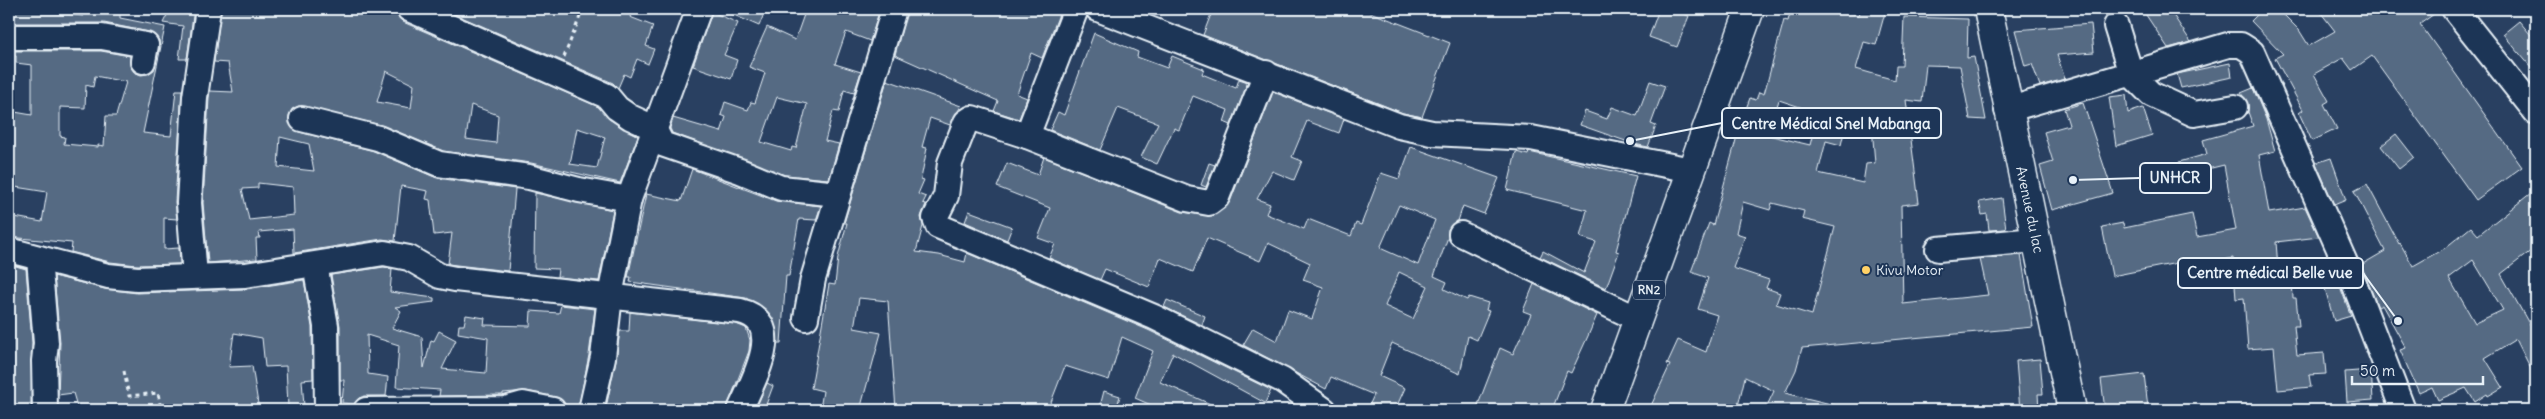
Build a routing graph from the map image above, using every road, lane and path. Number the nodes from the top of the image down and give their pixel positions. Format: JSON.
{"nodes":[{"id":1,"x":583,"y":9,"type":"edge"},
{"id":2,"x":699,"y":9,"type":"edge"},
{"id":3,"x":894,"y":9,"type":"edge"},
{"id":4,"x":1076,"y":9,"type":"edge"},
{"id":5,"x":1098,"y":9,"type":"edge"},
{"id":6,"x":1750,"y":9,"type":"edge"},
{"id":7,"x":1988,"y":9,"type":"edge"},
{"id":8,"x":2454,"y":9,"type":"edge"},
{"id":9,"x":204,"y":10,"type":"edge"},
{"id":10,"x":412,"y":10,"type":"edge"},
{"id":11,"x":2116,"y":26,"type":"dead end"},
{"id":12,"x":9,"y":37,"type":"edge"},
{"id":13,"x":143,"y":61,"type":"dead end"},
{"id":14,"x":1266,"y":73,"type":"junction"},
{"id":15,"x":557,"y":74,"type":"junction"},
{"id":16,"x":2131,"y":74,"type":"junction"},
{"id":17,"x":2235,"y":107,"type":"dead end"},
{"id":18,"x":2007,"y":110,"type":"junction"},
{"id":19,"x":2536,"y":112,"type":"edge"},
{"id":20,"x":302,"y":119,"type":"dead end"},
{"id":21,"x":654,"y":128,"type":"junction"},
{"id":22,"x":1027,"y":136,"type":"junction"},
{"id":23,"x":1692,"y":170,"type":"junction"},
{"id":24,"x":838,"y":194,"type":"junction"},
{"id":25,"x":629,"y":199,"type":"junction"},
{"id":26,"x":1461,"y":234,"type":"dead end"},
{"id":27,"x":2035,"y":240,"type":"junction"},
{"id":28,"x":1938,"y":249,"type":"dead end"},
{"id":29,"x":9,"y":250,"type":"edge"},
{"id":30,"x":39,"y":258,"type":"junction"},
{"id":31,"x":315,"y":265,"type":"junction"},
{"id":32,"x":195,"y":276,"type":"junction"},
{"id":33,"x":610,"y":296,"type":"junction"},
{"id":34,"x":806,"y":318,"type":"dead end"},
{"id":35,"x":1638,"y":319,"type":"junction"},
{"id":36,"x":124,"y":371,"type":"dead end"},
{"id":37,"x":45,"y":410,"type":"edge"},
{"id":38,"x":162,"y":410,"type":"edge"},
{"id":39,"x":326,"y":410,"type":"edge"},
{"id":40,"x":366,"y":410,"type":"edge"},
{"id":41,"x":553,"y":410,"type":"edge"},
{"id":42,"x":591,"y":410,"type":"edge"},
{"id":43,"x":740,"y":410,"type":"edge"},
{"id":44,"x":1324,"y":410,"type":"edge"},
{"id":45,"x":1605,"y":410,"type":"edge"},
{"id":46,"x":2072,"y":410,"type":"edge"},
{"id":47,"x":2403,"y":410,"type":"edge"}],
"edges":[{"from":1,"to":15,"type":"path"},
{"from":2,"to":21,"type":"street"},
{"from":3,"to":24,"type":"street"},
{"from":4,"to":22,"type":"street"},
{"from":5,"to":14,"type":"street"},
{"from":6,"to":23,"type":"main road","number":"RN2"},
{"from":7,"to":18,"type":"main road","name":"Avenue du lac"},
{"from":8,"to":19,"type":"street"},
{"from":9,"to":32,"type":"street"},
{"from":10,"to":15,"type":"street"},
{"from":11,"to":16,"type":"street"},
{"from":12,"to":13,"type":"street"},
{"from":14,"to":22,"type":"street"},
{"from":14,"to":23,"type":"street"},
{"from":15,"to":21,"type":"street"},
{"from":16,"to":17,"type":"street"},
{"from":16,"to":18,"type":"street"},
{"from":16,"to":47,"type":"street"},
{"from":18,"to":27,"type":"main road","name":"Avenue du lac"},
{"from":20,"to":25,"type":"street"},
{"from":21,"to":24,"type":"street"},
{"from":21,"to":25,"type":"street"},
{"from":22,"to":44,"type":"street"},
{"from":23,"to":35,"type":"main road","number":"RN2"},
{"from":24,"to":34,"type":"street"},
{"from":25,"to":33,"type":"street"},
{"from":26,"to":35,"type":"street"},
{"from":27,"to":28,"type":"street"},
{"from":27,"to":46,"type":"main road","name":"Avenue du lac"},
{"from":29,"to":30,"type":"street"},
{"from":30,"to":32,"type":"street"},
{"from":30,"to":37,"type":"street"},
{"from":31,"to":32,"type":"street"},
{"from":31,"to":33,"type":"street"},
{"from":31,"to":39,"type":"street"},
{"from":33,"to":42,"type":"street"},
{"from":33,"to":43,"type":"street"},
{"from":35,"to":45,"type":"main road","number":"RN2"},
{"from":36,"to":38,"type":"path"},
{"from":40,"to":41,"type":"street"}]}
